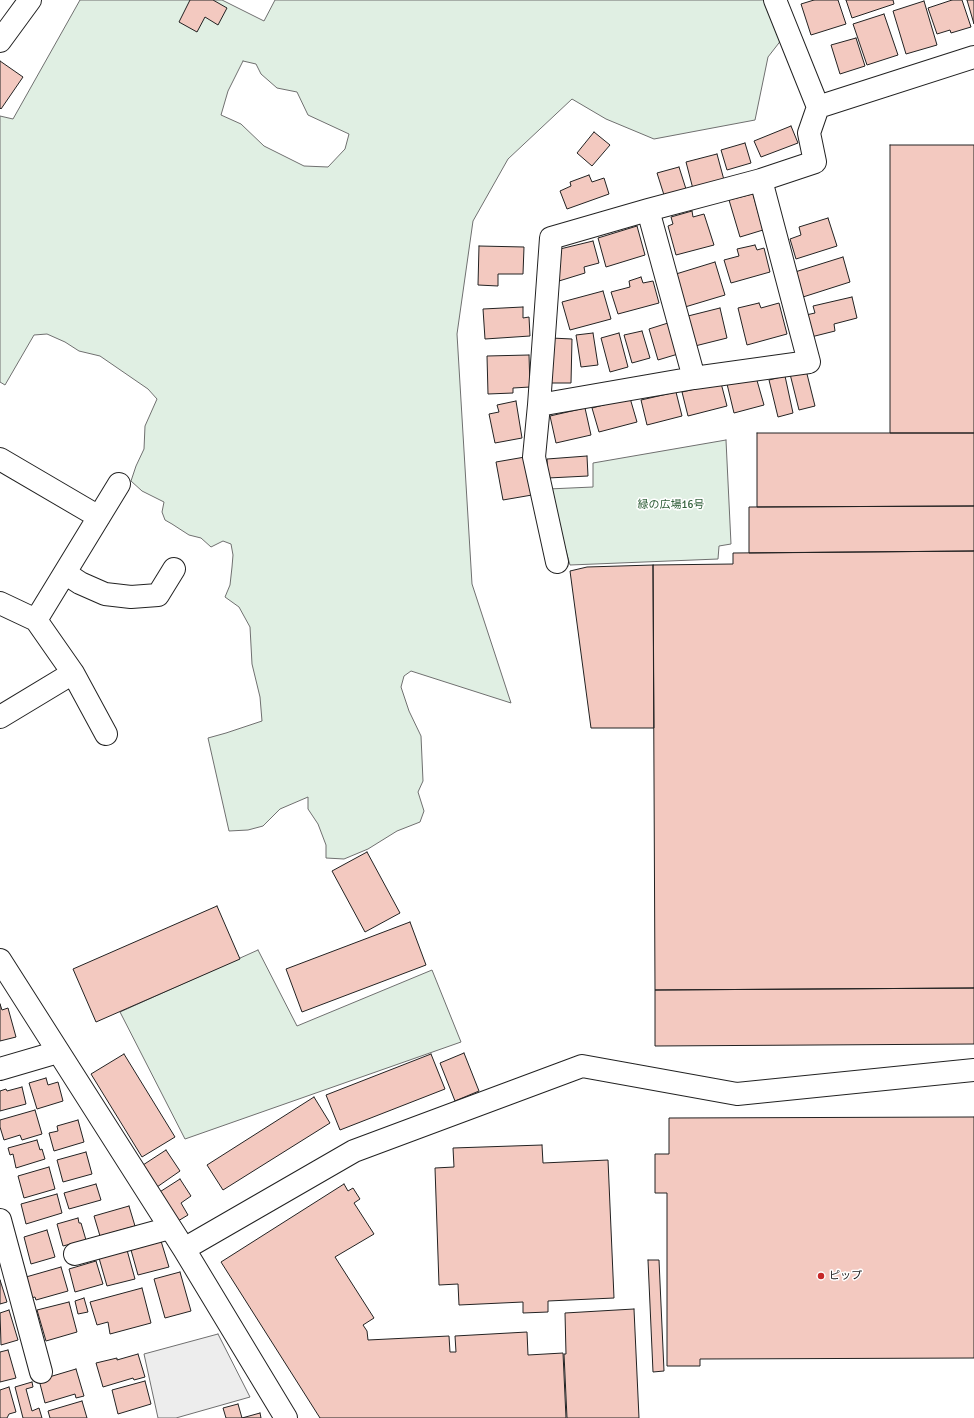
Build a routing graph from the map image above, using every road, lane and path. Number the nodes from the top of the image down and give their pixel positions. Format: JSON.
{"nodes":[{"id":1,"x":30,"y":0,"type":"edge"},
{"id":2,"x":775,"y":0,"type":"edge"},
{"id":3,"x":0,"y":41,"type":"edge"},
{"id":4,"x":974,"y":57,"type":"edge"},
{"id":5,"x":818,"y":107,"type":"junction"},
{"id":6,"x":761,"y":180,"type":"junction"},
{"id":7,"x":648,"y":210,"type":"junction"},
{"id":8,"x":694,"y":378,"type":"junction"},
{"id":9,"x":539,"y":405,"type":"junction"},
{"id":10,"x":0,"y":458,"type":"edge"},
{"id":11,"x":119,"y":484,"type":"dead end"},
{"id":12,"x":99,"y":517,"type":"junction"},
{"id":13,"x":557,"y":562,"type":"dead end"},
{"id":14,"x":174,"y":570,"type":"dead end"},
{"id":15,"x":65,"y":573,"type":"junction"},
{"id":16,"x":0,"y":603,"type":"edge"},
{"id":17,"x":36,"y":620,"type":"junction"},
{"id":18,"x":73,"y":673,"type":"junction"},
{"id":19,"x":0,"y":718,"type":"edge"},
{"id":20,"x":106,"y":734,"type":"dead end"},
{"id":21,"x":0,"y":960,"type":"edge"},
{"id":22,"x":58,"y":1052,"type":"junction"},
{"id":23,"x":0,"y":1069,"type":"edge"},
{"id":24,"x":974,"y":1070,"type":"edge"},
{"id":25,"x":170,"y":1228,"type":"junction"},
{"id":26,"x":2,"y":1231,"type":"edge"},
{"id":27,"x":184,"y":1249,"type":"junction"},
{"id":28,"x":75,"y":1254,"type":"dead end"},
{"id":29,"x":42,"y":1372,"type":"dead end"},
{"id":30,"x":286,"y":1418,"type":"edge"}],
"edges":[{"from":1,"to":3,"type":"street"},
{"from":2,"to":5,"type":"street"},
{"from":4,"to":5,"type":"street"},
{"from":5,"to":6,"type":"street"},
{"from":6,"to":7,"type":"street"},
{"from":6,"to":8,"type":"street"},
{"from":7,"to":8,"type":"street"},
{"from":7,"to":9,"type":"street"},
{"from":8,"to":9,"type":"street"},
{"from":9,"to":13,"type":"street"},
{"from":10,"to":12,"type":"street"},
{"from":11,"to":12,"type":"street"},
{"from":12,"to":15,"type":"street"},
{"from":14,"to":15,"type":"street"},
{"from":15,"to":17,"type":"street"},
{"from":16,"to":17,"type":"street"},
{"from":17,"to":18,"type":"street"},
{"from":18,"to":19,"type":"street"},
{"from":18,"to":20,"type":"street"},
{"from":21,"to":22,"type":"street"},
{"from":22,"to":23,"type":"street"},
{"from":22,"to":25,"type":"street"},
{"from":24,"to":27,"type":"street"},
{"from":25,"to":27,"type":"street"},
{"from":25,"to":28,"type":"street"},
{"from":26,"to":29,"type":"street"},
{"from":27,"to":30,"type":"street"}]}
